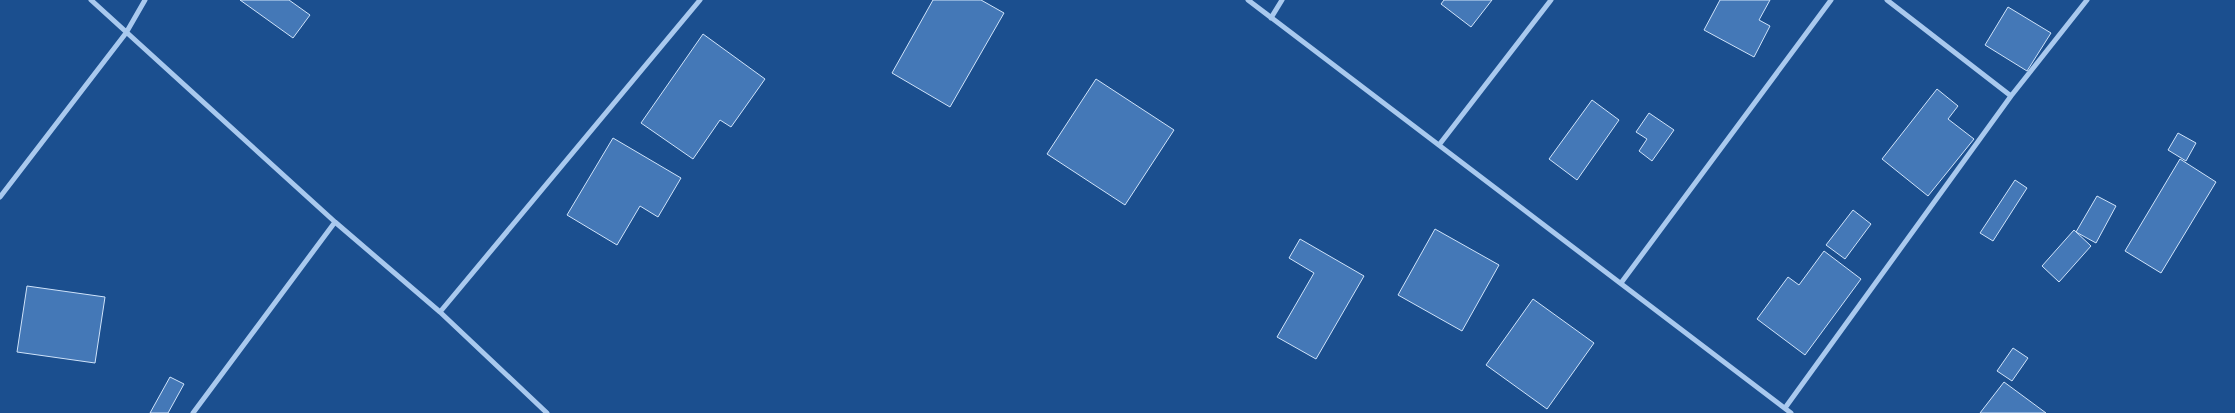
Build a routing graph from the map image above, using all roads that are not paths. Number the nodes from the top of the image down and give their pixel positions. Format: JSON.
{"nodes":[{"id":1,"x":91,"y":0,"type":"edge"},
{"id":2,"x":145,"y":0,"type":"edge"},
{"id":3,"x":700,"y":0,"type":"edge"},
{"id":4,"x":1248,"y":0,"type":"edge"},
{"id":5,"x":1282,"y":0,"type":"edge"},
{"id":6,"x":1552,"y":0,"type":"edge"},
{"id":7,"x":1831,"y":0,"type":"edge"},
{"id":8,"x":1887,"y":0,"type":"edge"},
{"id":9,"x":2086,"y":0,"type":"edge"},
{"id":10,"x":1271,"y":18,"type":"junction"},
{"id":11,"x":126,"y":33,"type":"junction"},
{"id":12,"x":2011,"y":96,"type":"junction"},
{"id":13,"x":1439,"y":145,"type":"junction"},
{"id":14,"x":0,"y":197,"type":"edge"},
{"id":15,"x":335,"y":222,"type":"junction"},
{"id":16,"x":1621,"y":283,"type":"junction"},
{"id":17,"x":440,"y":312,"type":"junction"},
{"id":18,"x":1785,"y":408,"type":"junction"},
{"id":19,"x":193,"y":413,"type":"edge"},
{"id":20,"x":547,"y":413,"type":"edge"},
{"id":21,"x":1791,"y":413,"type":"edge"}],
"edges":[{"from":1,"to":11,"type":"street"},
{"from":2,"to":11,"type":"street"},
{"from":3,"to":17,"type":"street"},
{"from":4,"to":10,"type":"street"},
{"from":5,"to":10,"type":"street"},
{"from":6,"to":13,"type":"street"},
{"from":7,"to":16,"type":"street"},
{"from":8,"to":12,"type":"street"},
{"from":9,"to":12,"type":"street"},
{"from":10,"to":13,"type":"street"},
{"from":11,"to":14,"type":"street"},
{"from":11,"to":15,"type":"street"},
{"from":12,"to":18,"type":"street"},
{"from":13,"to":16,"type":"street"},
{"from":15,"to":17,"type":"street"},
{"from":15,"to":19,"type":"street"},
{"from":16,"to":18,"type":"street"},
{"from":17,"to":20,"type":"street"},
{"from":18,"to":21,"type":"street"}]}
